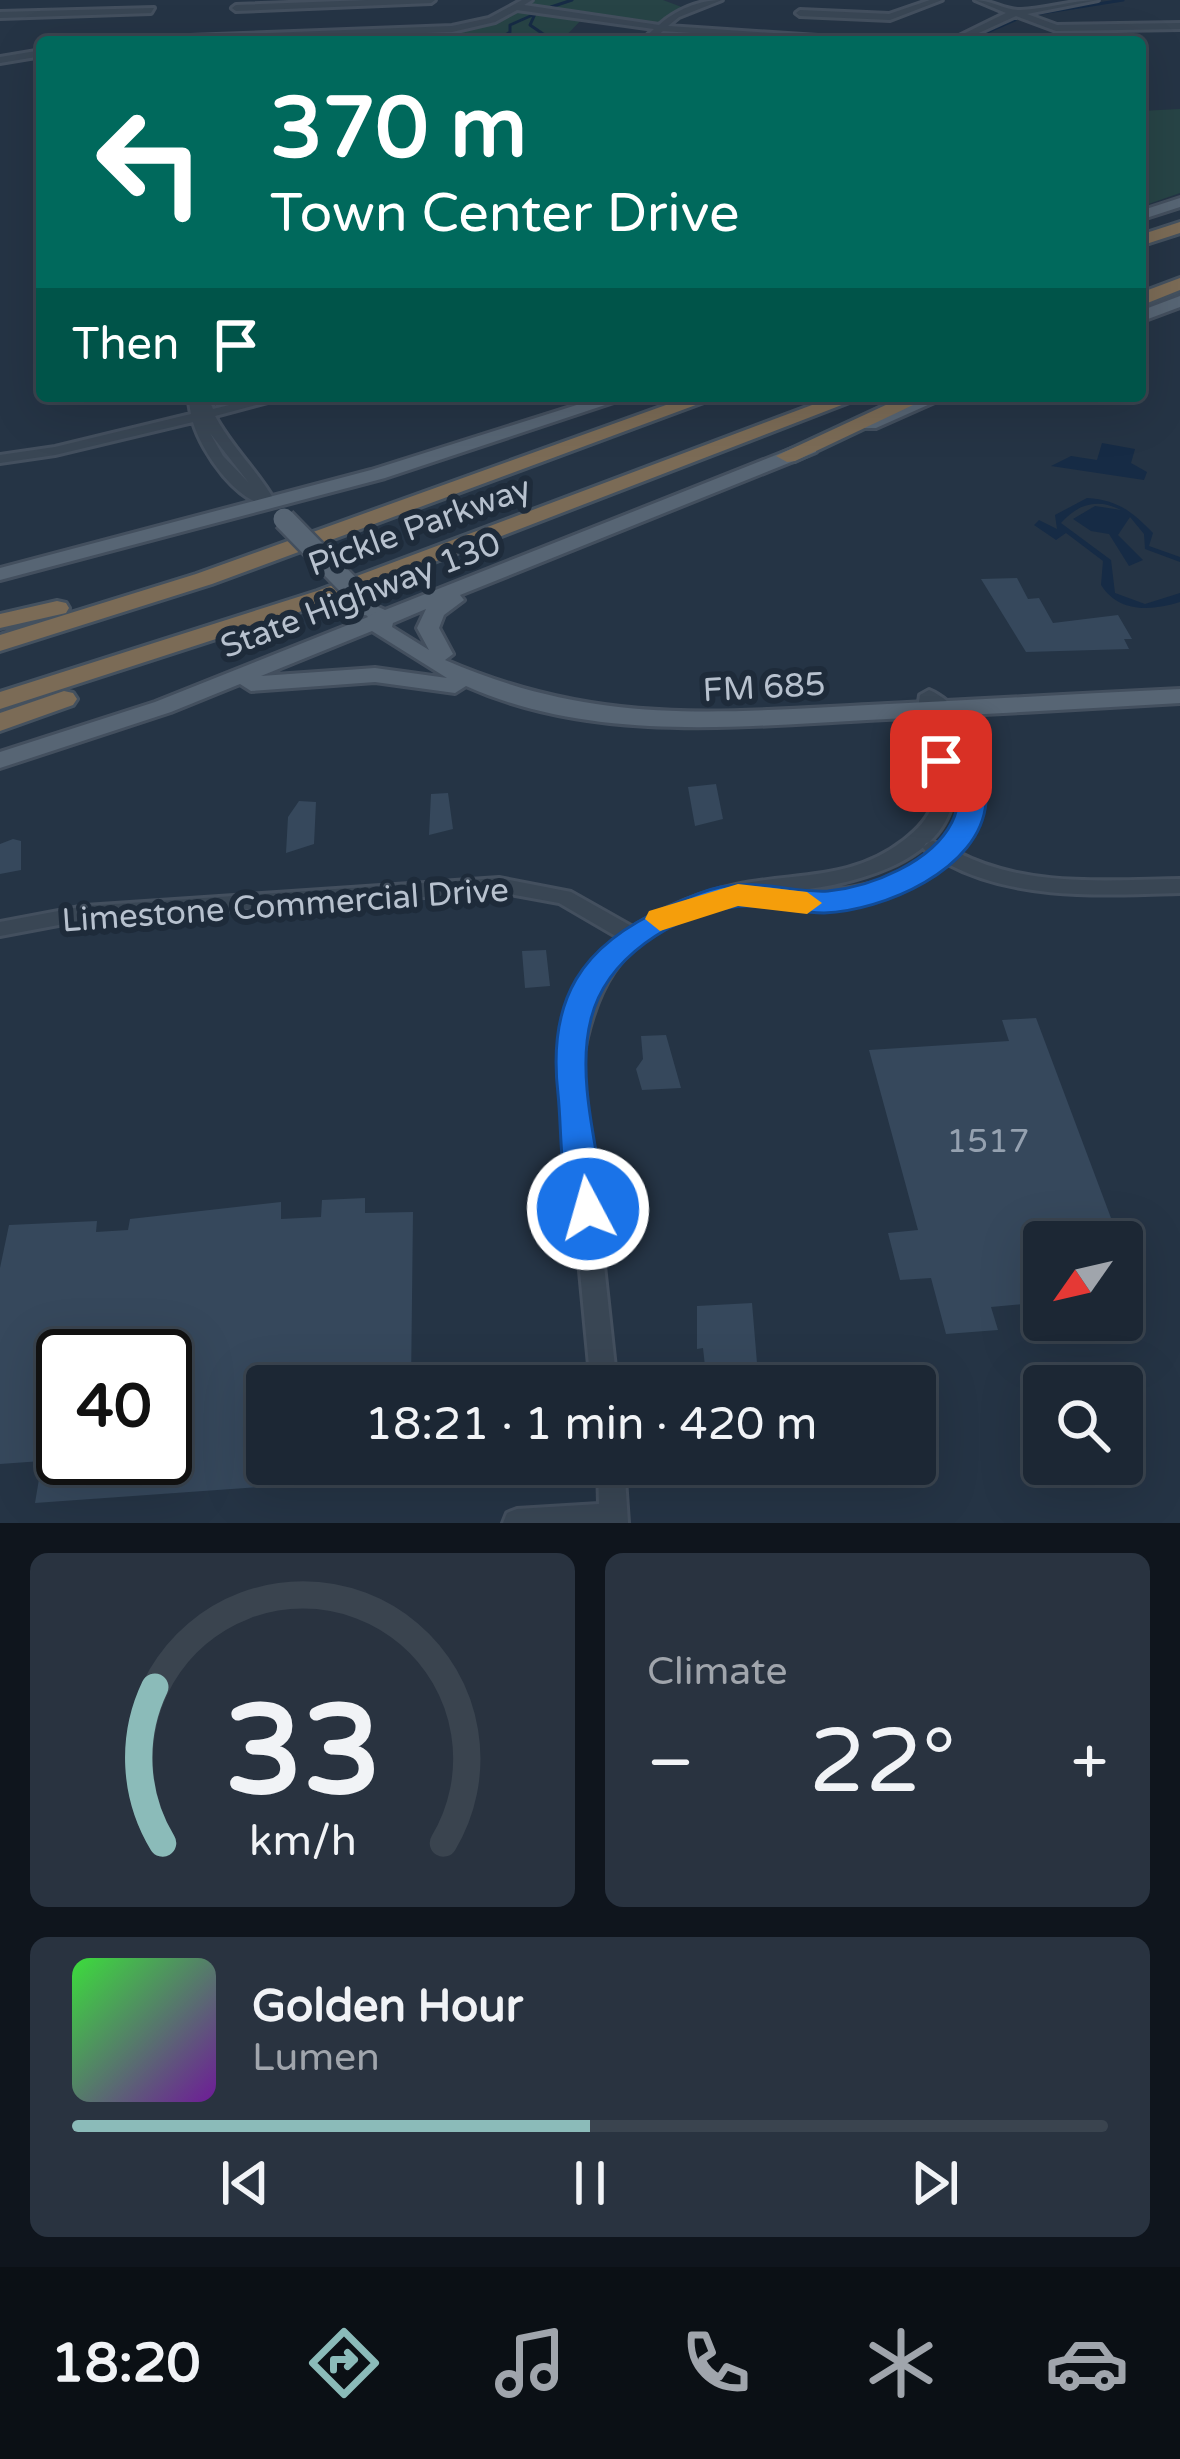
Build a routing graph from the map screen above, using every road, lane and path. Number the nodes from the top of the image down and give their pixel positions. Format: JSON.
{"nodes":[{"id":1,"x":431,"y":0,"type":"edge"},
{"id":2,"x":718,"y":0,"type":"edge"},
{"id":3,"x":816,"y":0,"type":"edge"},
{"id":4,"x":938,"y":0,"type":"edge"},
{"id":5,"x":979,"y":0,"type":"edge"},
{"id":6,"x":1068,"y":0,"type":"edge"},
{"id":7,"x":1094,"y":0,"type":"edge"},
{"id":8,"x":237,"y":4,"type":"edge"},
{"id":9,"x":523,"y":4,"type":"edge"},
{"id":10,"x":152,"y":5,"type":"edge"},
{"id":11,"x":1105,"y":9,"type":"dead end"},
{"id":12,"x":1011,"y":12,"type":"junction"},
{"id":13,"x":800,"y":13,"type":"junction"},
{"id":14,"x":4,"y":18,"type":"edge"},
{"id":15,"x":791,"y":23,"type":"dead end"},
{"id":16,"x":1180,"y":26,"type":"edge"},
{"id":17,"x":1124,"y":27,"type":"junction"},
{"id":18,"x":660,"y":28,"type":"junction"},
{"id":19,"x":141,"y":36,"type":"edge"},
{"id":20,"x":230,"y":36,"type":"edge"},
{"id":21,"x":255,"y":36,"type":"edge"},
{"id":22,"x":651,"y":36,"type":"edge"},
{"id":23,"x":740,"y":36,"type":"edge"},
{"id":24,"x":947,"y":36,"type":"edge"},
{"id":25,"x":964,"y":36,"type":"edge"},
{"id":26,"x":36,"y":53,"type":"edge"},
{"id":27,"x":0,"y":60,"type":"edge"},
{"id":28,"x":1180,"y":202,"type":"edge"},
{"id":29,"x":1146,"y":214,"type":"edge"},
{"id":30,"x":1180,"y":226,"type":"edge"},
{"id":31,"x":1146,"y":237,"type":"edge"},
{"id":32,"x":1180,"y":274,"type":"edge"},
{"id":33,"x":1180,"y":283,"type":"edge"},
{"id":34,"x":1146,"y":287,"type":"edge"},
{"id":35,"x":1146,"y":297,"type":"edge"},
{"id":36,"x":1180,"y":301,"type":"edge"},
{"id":37,"x":1146,"y":315,"type":"edge"},
{"id":38,"x":233,"y":402,"type":"edge"},
{"id":39,"x":606,"y":402,"type":"edge"},
{"id":40,"x":693,"y":402,"type":"edge"},
{"id":41,"x":839,"y":402,"type":"edge"},
{"id":42,"x":908,"y":402,"type":"edge"},
{"id":43,"x":924,"y":402,"type":"edge"},
{"id":44,"x":200,"y":406,"type":"edge"},
{"id":45,"x":0,"y":450,"type":"edge"},
{"id":46,"x":787,"y":456,"type":"junction"},
{"id":47,"x":0,"y":459,"type":"edge"},
{"id":48,"x":276,"y":511,"type":"junction"},
{"id":49,"x":270,"y":554,"type":"junction"},
{"id":50,"x":0,"y":574,"type":"edge"},
{"id":51,"x":474,"y":585,"type":"junction"},
{"id":52,"x":325,"y":596,"type":"junction"},
{"id":53,"x":375,"y":612,"type":"junction"},
{"id":54,"x":0,"y":621,"type":"edge"},
{"id":55,"x":0,"y":643,"type":"edge"},
{"id":56,"x":442,"y":654,"type":"junction"},
{"id":57,"x":1169,"y":681,"type":"edge"},
{"id":58,"x":504,"y":696,"type":"junction"},
{"id":59,"x":1180,"y":696,"type":"edge"},
{"id":60,"x":0,"y":701,"type":"edge"},
{"id":61,"x":926,"y":702,"type":"junction"},
{"id":62,"x":163,"y":706,"type":"junction"},
{"id":63,"x":951,"y":709,"type":"junction"},
{"id":64,"x":0,"y":722,"type":"edge"},
{"id":65,"x":968,"y":757,"type":"junction"},
{"id":66,"x":0,"y":760,"type":"edge"},
{"id":67,"x":941,"y":761,"type":"junction"},
{"id":68,"x":918,"y":839,"type":"junction"},
{"id":69,"x":943,"y":854,"type":"junction"},
{"id":70,"x":1180,"y":886,"type":"edge"},
{"id":71,"x":809,"y":895,"type":"junction"},
{"id":72,"x":0,"y":929,"type":"edge"},
{"id":73,"x":631,"y":935,"type":"junction"},
{"id":74,"x":602,"y":1365,"type":"edge"},
{"id":75,"x":612,"y":1485,"type":"edge"},
{"id":76,"x":614,"y":1520,"type":"edge"},
{"id":77,"x":517,"y":1523,"type":"edge"}],
"edges":[{"from":1,"to":8,"type":"street"},
{"from":2,"to":18,"type":"street"},
{"from":3,"to":13,"type":"street"},
{"from":4,"to":13,"type":"street"},
{"from":5,"to":12,"type":"street"},
{"from":6,"to":12,"type":"street"},
{"from":7,"to":12,"type":"street"},
{"from":8,"to":20,"type":"street"},
{"from":9,"to":18,"type":"street"},
{"from":9,"to":21,"type":"street"},
{"from":10,"to":14,"type":"street"},
{"from":10,"to":19,"type":"street"},
{"from":11,"to":17,"type":"street"},
{"from":12,"to":17,"type":"street"},
{"from":12,"to":24,"type":"street"},
{"from":12,"to":25,"type":"street"},
{"from":13,"to":15,"type":"street"},
{"from":16,"to":17,"type":"street"},
{"from":18,"to":22,"type":"street"},
{"from":18,"to":23,"type":"street"},
{"from":26,"to":27,"type":"street"},
{"from":28,"to":29,"type":"main road"},
{"from":30,"to":31,"type":"highway"},
{"from":32,"to":34,"type":"highway"},
{"from":33,"to":35,"type":"highway"},
{"from":36,"to":37,"type":"main road"},
{"from":38,"to":44,"type":"street"},
{"from":39,"to":48,"type":"main road"},
{"from":40,"to":49,"type":"highway","name":"Pickle Parkway"},
{"from":41,"to":52,"type":"highway","name":"Pickle Parkway"},
{"from":42,"to":46,"type":"highway"},
{"from":43,"to":46,"type":"main road","name":"State Highway 130"},
{"from":44,"to":45,"type":"street"},
{"from":44,"to":47,"type":"street"},
{"from":44,"to":48,"type":"street"},
{"from":46,"to":51,"type":"main road","name":"State Highway 130"},
{"from":48,"to":50,"type":"main road"},
{"from":48,"to":53,"type":"main road","name":"FM 685","number":"FM 685","bridge":true},
{"from":49,"to":54,"type":"highway"},
{"from":49,"to":55,"type":"highway","name":"Pickle Parkway"},
{"from":51,"to":53,"type":"main road","name":"State Highway 130"},
{"from":51,"to":56,"type":"main road"},
{"from":52,"to":60,"type":"highway","name":"Pickle Parkway"},
{"from":52,"to":64,"type":"highway"},
{"from":53,"to":56,"type":"main road","name":"FM 685","number":"FM 685"},
{"from":53,"to":58,"type":"main road","name":"FM 685"},
{"from":53,"to":62,"type":"main road","name":"State Highway 130"},
{"from":56,"to":61,"type":"main road","name":"FM 685","number":"FM 685"},
{"from":57,"to":61,"type":"main road","name":"FM 685","number":"FM 685"},
{"from":58,"to":61,"type":"main road","name":"FM 685","number":"FM 685"},
{"from":58,"to":62,"type":"main road","number":"FM 685"},
{"from":59,"to":63,"type":"main road","name":"FM 685","number":"FM 685"},
{"from":61,"to":63,"type":"main road","name":"FM 685","number":"FM 685"},
{"from":61,"to":67,"type":"street"},
{"from":62,"to":66,"type":"main road","name":"State Highway 130","number":"FM 685"},
{"from":63,"to":65,"type":"street"},
{"from":65,"to":67,"type":"street"},
{"from":65,"to":69,"type":"street"},
{"from":67,"to":68,"type":"street"},
{"from":68,"to":69,"type":"street"},
{"from":68,"to":71,"type":"street"},
{"from":69,"to":70,"type":"street"},
{"from":69,"to":71,"type":"street"},
{"from":71,"to":73,"type":"street"},
{"from":72,"to":73,"type":"street","name":"Limestone Commercial Drive"},
{"from":73,"to":74,"type":"street"},
{"from":75,"to":76,"type":"street"},
{"from":76,"to":77,"type":"street"}]}
